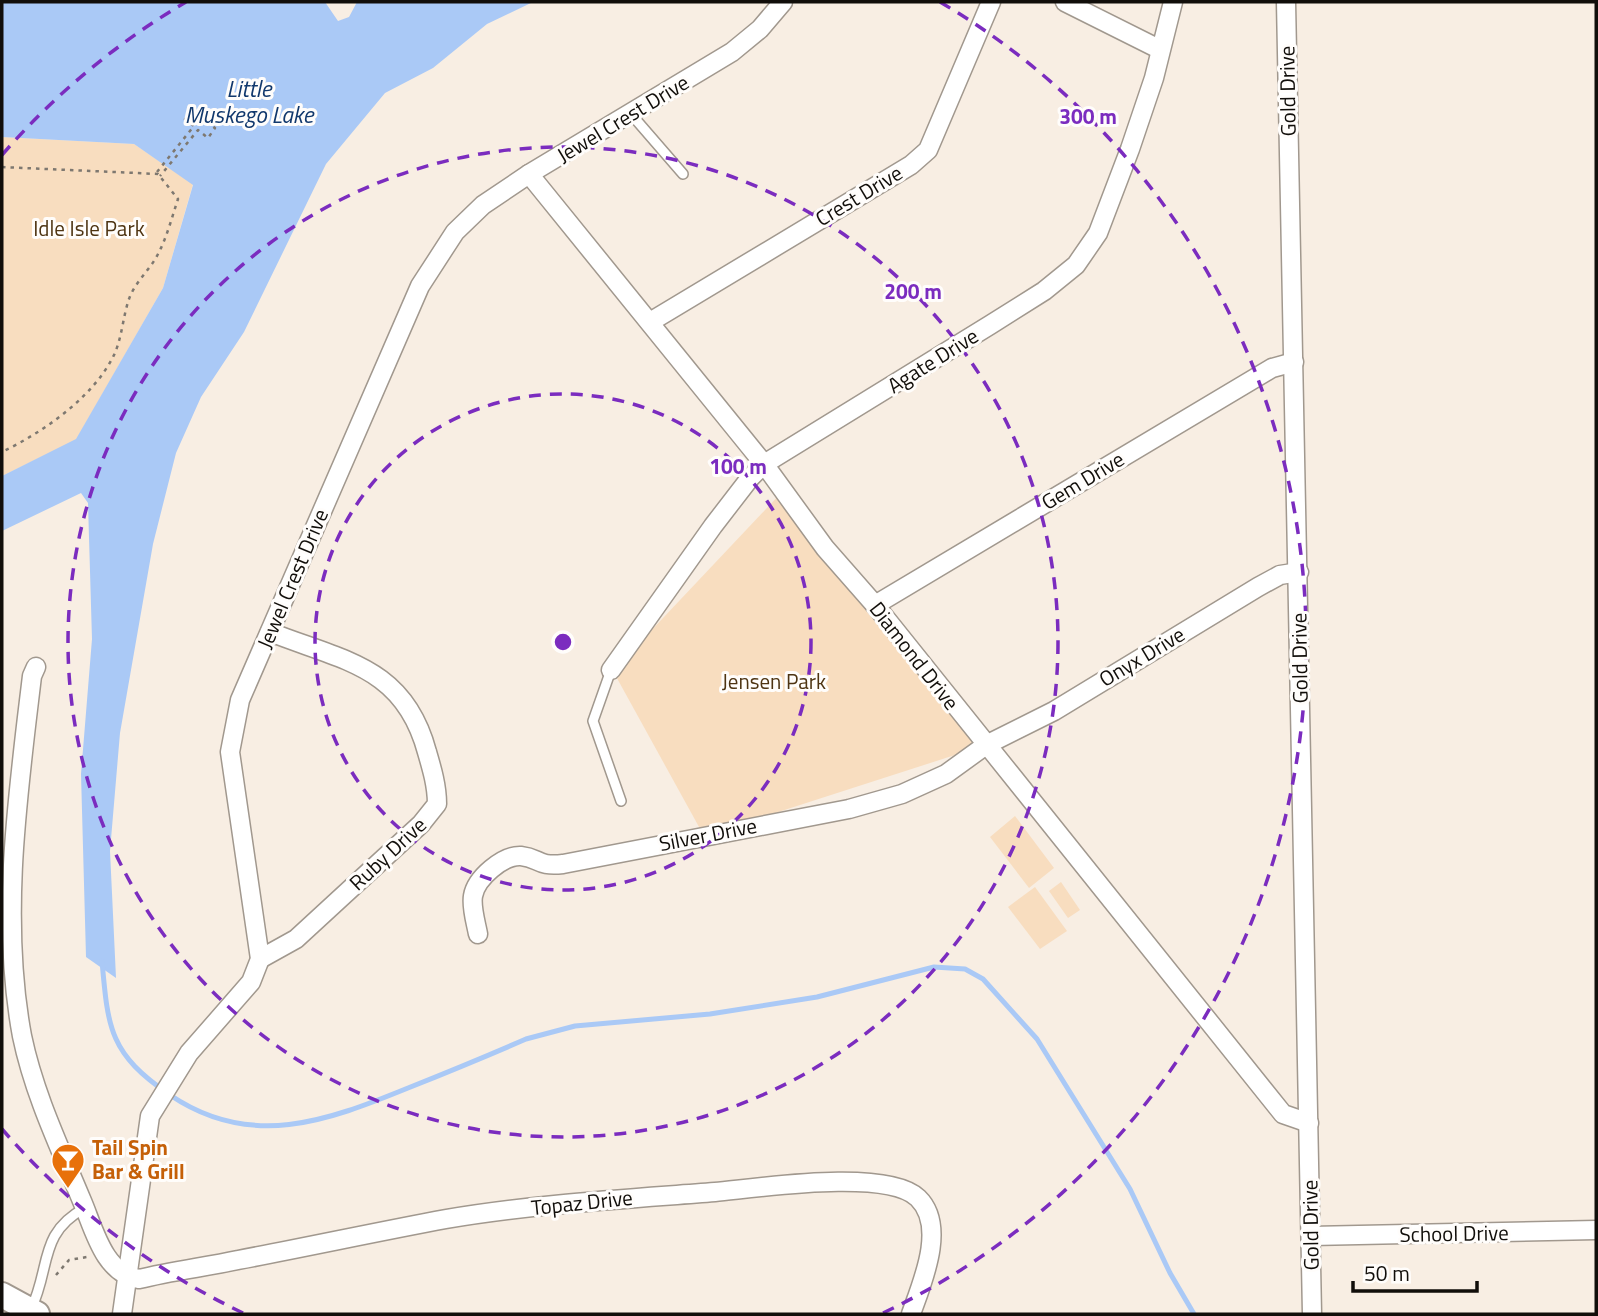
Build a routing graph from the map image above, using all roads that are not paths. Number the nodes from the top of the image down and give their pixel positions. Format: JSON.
{"nodes":[{"id":1,"x":783,"y":2,"type":"edge"},
{"id":2,"x":991,"y":2,"type":"edge"},
{"id":3,"x":1065,"y":2,"type":"edge"},
{"id":4,"x":1173,"y":2,"type":"edge"},
{"id":5,"x":1286,"y":2,"type":"edge"},
{"id":6,"x":1159,"y":49,"type":"junction"},
{"id":7,"x":631,"y":114,"type":"junction"},
{"id":8,"x":529,"y":174,"type":"junction"},
{"id":9,"x":683,"y":174,"type":"dead end"},
{"id":10,"x":650,"y":322,"type":"junction"},
{"id":11,"x":1294,"y":362,"type":"junction"},
{"id":12,"x":764,"y":464,"type":"junction"},
{"id":13,"x":1299,"y":572,"type":"junction"},
{"id":14,"x":874,"y":605,"type":"junction"},
{"id":15,"x":270,"y":632,"type":"junction"},
{"id":16,"x":36,"y":667,"type":"dead end"},
{"id":17,"x":611,"y":670,"type":"joint"},
{"id":18,"x":986,"y":746,"type":"junction"},
{"id":19,"x":621,"y":802,"type":"dead end"},
{"id":20,"x":478,"y":934,"type":"dead end"},
{"id":21,"x":260,"y":959,"type":"junction"},
{"id":22,"x":1309,"y":1123,"type":"junction"},
{"id":23,"x":85,"y":1208,"type":"junction"},
{"id":24,"x":1596,"y":1230,"type":"edge"},
{"id":25,"x":1311,"y":1236,"type":"junction"},
{"id":26,"x":120,"y":1272,"type":"junction"},
{"id":27,"x":2,"y":1295,"type":"edge"},
{"id":28,"x":34,"y":1313,"type":"edge"},
{"id":29,"x":122,"y":1314,"type":"edge"},
{"id":30,"x":911,"y":1314,"type":"edge"},
{"id":31,"x":1312,"y":1314,"type":"edge"}],
"edges":[{"from":1,"to":7,"type":"street","name":"Jewel Crest Drive"},
{"from":2,"to":10,"type":"street","name":"Crest Drive"},
{"from":3,"to":6,"type":"street"},
{"from":4,"to":6,"type":"street","name":"Agate Drive"},
{"from":5,"to":11,"type":"street","name":"Gold Drive"},
{"from":6,"to":12,"type":"street","name":"Agate Drive"},
{"from":7,"to":8,"type":"street","name":"Jewel Crest Drive"},
{"from":7,"to":9,"type":"lane"},
{"from":8,"to":10,"type":"street","name":"Diamond Drive"},
{"from":8,"to":15,"type":"street","name":"Jewel Crest Drive"},
{"from":10,"to":12,"type":"street","name":"Diamond Drive"},
{"from":11,"to":13,"type":"street","name":"Gold Drive"},
{"from":11,"to":14,"type":"street","name":"Gem Drive"},
{"from":12,"to":14,"type":"street","name":"Diamond Drive"},
{"from":12,"to":17,"type":"street","name":"Agate Drive"},
{"from":13,"to":18,"type":"street","name":"Onyx Drive"},
{"from":13,"to":22,"type":"street","name":"Gold Drive"},
{"from":14,"to":18,"type":"street","name":"Diamond Drive"},
{"from":15,"to":21,"type":"street","name":"Jewel Crest Drive"},
{"from":15,"to":21,"type":"street","name":"Ruby Drive"},
{"from":16,"to":23,"type":"street"},
{"from":17,"to":19,"type":"lane"},
{"from":18,"to":20,"type":"street","name":"Silver Drive"},
{"from":18,"to":22,"type":"street","name":"Diamond Drive"},
{"from":21,"to":26,"type":"street"},
{"from":22,"to":25,"type":"street","name":"Gold Drive"},
{"from":23,"to":26,"type":"street"},
{"from":23,"to":28,"type":"lane"},
{"from":24,"to":25,"type":"street","name":"School Drive"},
{"from":25,"to":31,"type":"street","name":"Gold Drive"},
{"from":26,"to":29,"type":"street"},
{"from":26,"to":30,"type":"street","name":"Topaz Drive"},
{"from":27,"to":28,"type":"street"}]}
